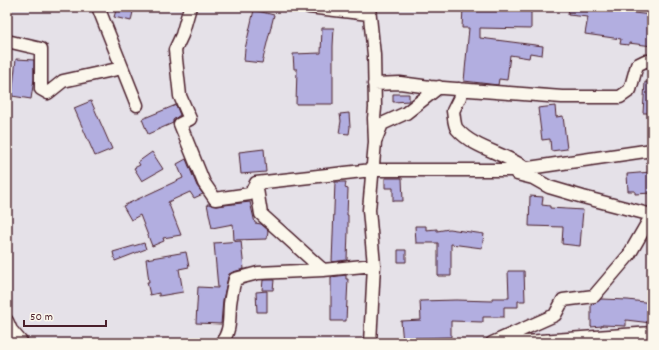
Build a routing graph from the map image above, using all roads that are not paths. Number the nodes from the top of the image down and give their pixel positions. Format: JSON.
{"nodes":[{"id":1,"x":98,"y":7,"type":"edge"},
{"id":2,"x":190,"y":7,"type":"edge"},
{"id":3,"x":309,"y":7,"type":"edge"},
{"id":4,"x":369,"y":10,"type":"edge"},
{"id":5,"x":7,"y":41,"type":"edge"},
{"id":6,"x":652,"y":61,"type":"edge"},
{"id":7,"x":122,"y":68,"type":"junction"},
{"id":8,"x":374,"y":84,"type":"junction"},
{"id":9,"x":439,"y":87,"type":"junction"},
{"id":10,"x":459,"y":89,"type":"junction"},
{"id":11,"x":137,"y":105,"type":"dead end"},
{"id":12,"x":375,"y":142,"type":"junction"},
{"id":13,"x":652,"y":150,"type":"edge"},
{"id":14,"x":520,"y":169,"type":"junction"},
{"id":15,"x":372,"y":170,"type":"junction"},
{"id":16,"x":256,"y":183,"type":"junction"},
{"id":17,"x":652,"y":215,"type":"edge"},
{"id":18,"x":374,"y":265,"type":"junction"},
{"id":19,"x":323,"y":270,"type":"junction"},
{"id":20,"x":8,"y":327,"type":"edge"},
{"id":21,"x":652,"y":334,"type":"edge"},
{"id":22,"x":22,"y":343,"type":"edge"},
{"id":23,"x":221,"y":343,"type":"edge"},
{"id":24,"x":370,"y":343,"type":"edge"},
{"id":25,"x":492,"y":343,"type":"edge"},
{"id":26,"x":512,"y":343,"type":"edge"}],
"edges":[{"from":1,"to":7,"type":"street"},
{"from":2,"to":16,"type":"street"},
{"from":3,"to":4,"type":"street"},
{"from":4,"to":8,"type":"street"},
{"from":5,"to":7,"type":"street"},
{"from":6,"to":10,"type":"street"},
{"from":7,"to":11,"type":"street"},
{"from":8,"to":9,"type":"street"},
{"from":8,"to":12,"type":"street"},
{"from":9,"to":10,"type":"street"},
{"from":9,"to":12,"type":"street"},
{"from":10,"to":14,"type":"street"},
{"from":12,"to":15,"type":"street"},
{"from":13,"to":14,"type":"street"},
{"from":14,"to":15,"type":"street"},
{"from":14,"to":17,"type":"street"},
{"from":15,"to":16,"type":"street"},
{"from":15,"to":18,"type":"street"},
{"from":16,"to":19,"type":"street"},
{"from":17,"to":25,"type":"street"},
{"from":18,"to":19,"type":"street"},
{"from":18,"to":24,"type":"street"},
{"from":19,"to":23,"type":"street"},
{"from":20,"to":22,"type":"street"},
{"from":21,"to":26,"type":"street"}]}
